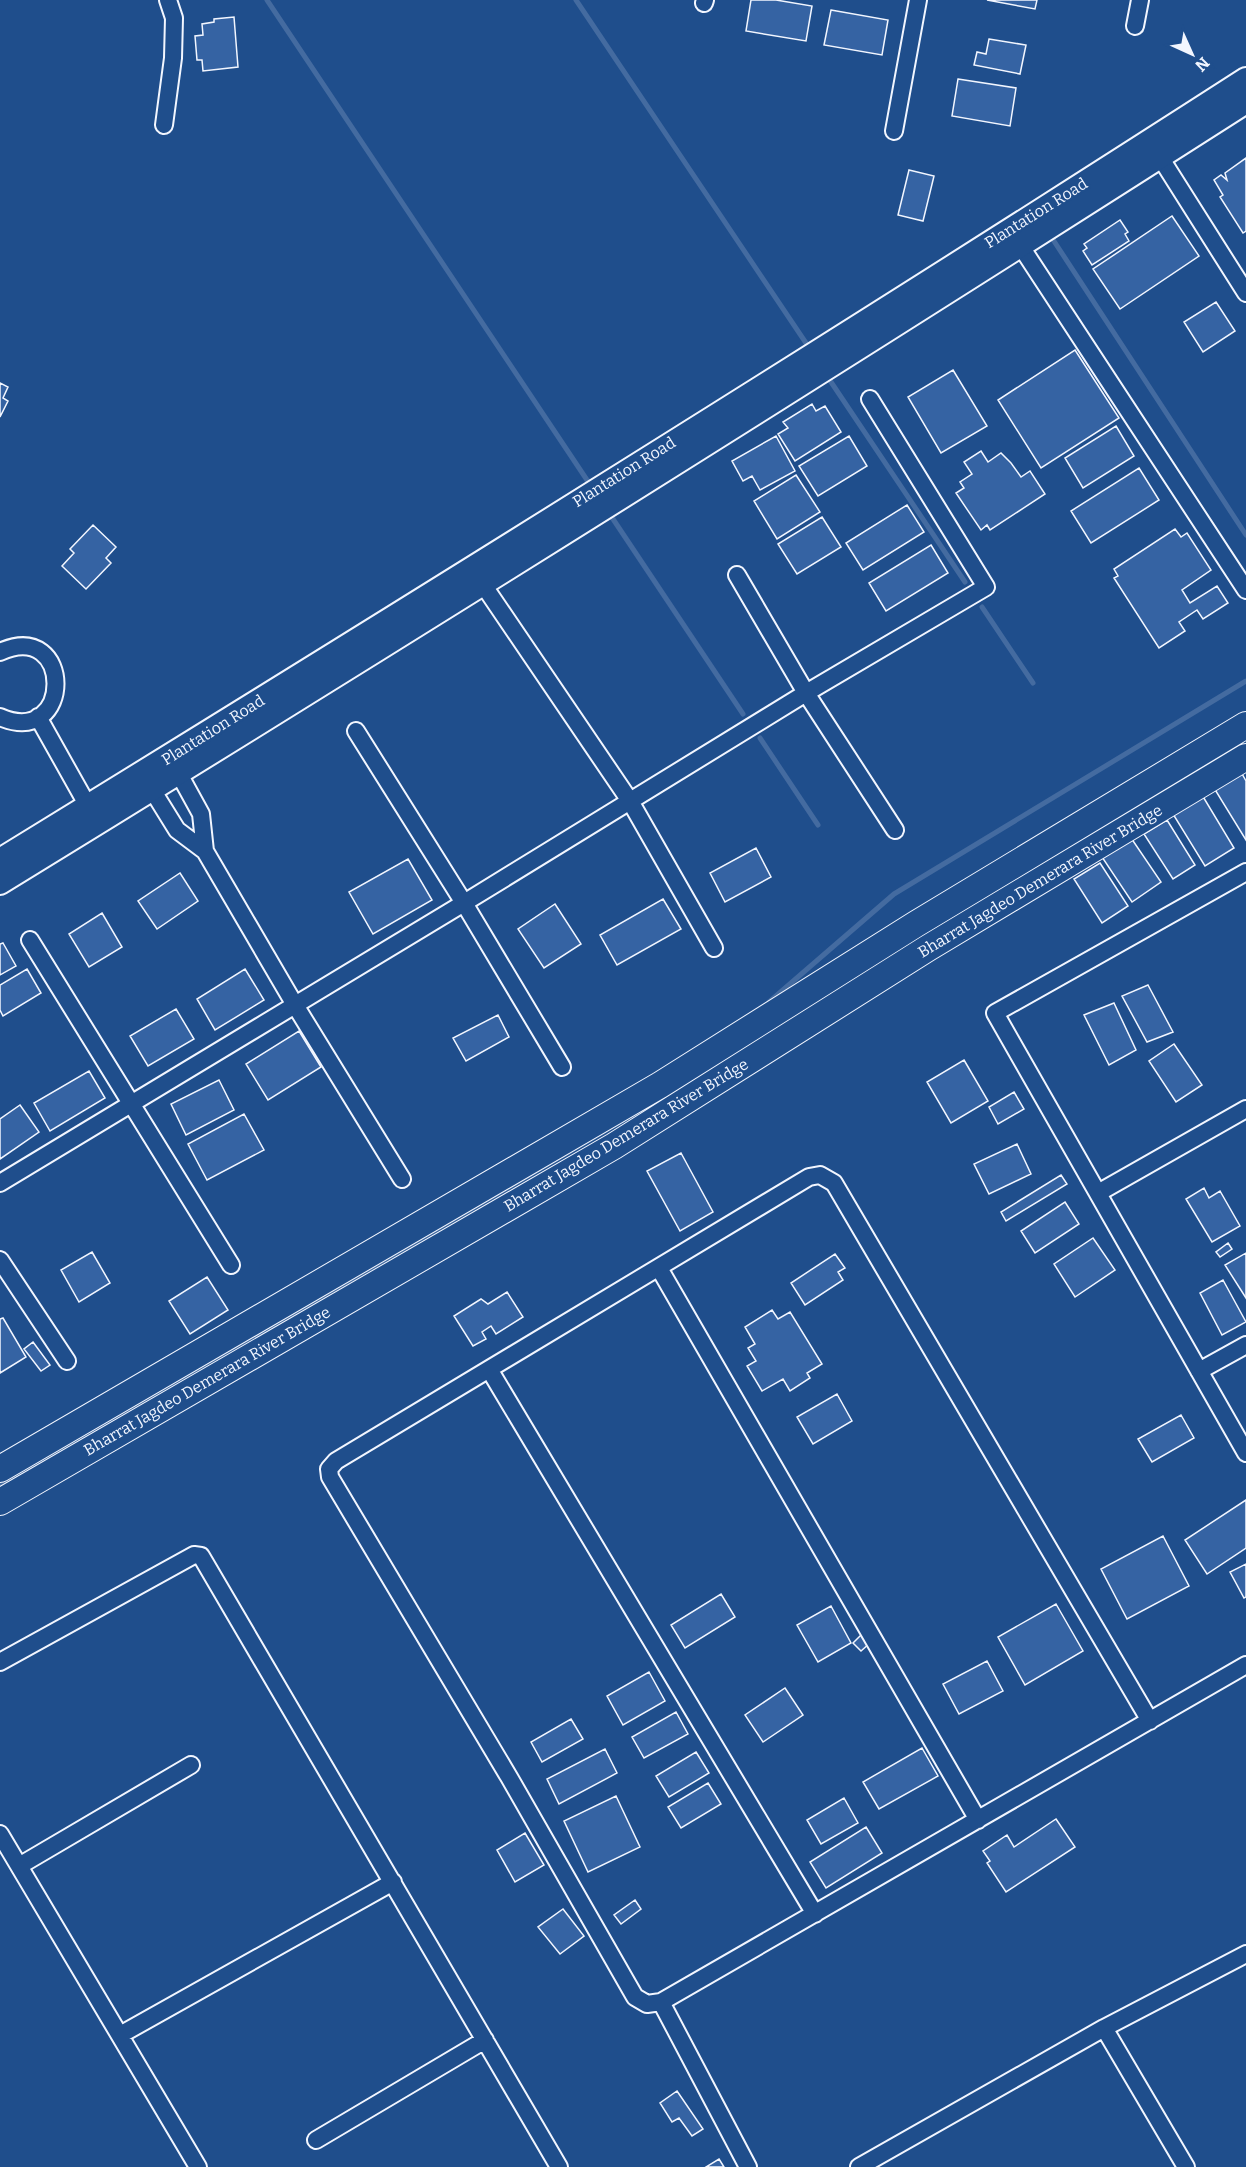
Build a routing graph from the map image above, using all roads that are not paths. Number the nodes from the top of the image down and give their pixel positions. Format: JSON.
{"nodes":[{"id":1,"x":168,"y":0,"type":"edge"},
{"id":2,"x":918,"y":0,"type":"edge"},
{"id":3,"x":1140,"y":0,"type":"edge"},
{"id":4,"x":1135,"y":26,"type":"dead end"},
{"id":5,"x":1246,"y":79,"type":"edge"},
{"id":6,"x":1246,"y":102,"type":"edge"},
{"id":7,"x":164,"y":125,"type":"dead end"},
{"id":8,"x":894,"y":131,"type":"dead end"},
{"id":9,"x":1160,"y":157,"type":"junction"},
{"id":10,"x":1016,"y":238,"type":"junction"},
{"id":11,"x":1246,"y":293,"type":"edge"},
{"id":12,"x":870,"y":399,"type":"dead end"},
{"id":13,"x":737,"y":575,"type":"dead end"},
{"id":14,"x":482,"y":583,"type":"junction"},
{"id":15,"x":1246,"y":590,"type":"edge"},
{"id":16,"x":0,"y":652,"type":"edge"},
{"id":17,"x":806,"y":693,"type":"junction"},
{"id":18,"x":0,"y":717,"type":"edge"},
{"id":19,"x":38,"y":717,"type":"junction"},
{"id":20,"x":1246,"y":725,"type":"edge"},
{"id":21,"x":356,"y":731,"type":"dead end"},
{"id":22,"x":1246,"y":758,"type":"edge"},
{"id":23,"x":175,"y":765,"type":"junction"},
{"id":24,"x":147,"y":782,"type":"junction"},
{"id":25,"x":630,"y":801,"type":"junction"},
{"id":26,"x":93,"y":814,"type":"junction"},
{"id":27,"x":895,"y":830,"type":"dead end"},
{"id":28,"x":205,"y":851,"type":"junction"},
{"id":29,"x":0,"y":860,"type":"edge"},
{"id":30,"x":1246,"y":872,"type":"edge"},
{"id":31,"x":0,"y":883,"type":"edge"},
{"id":32,"x":464,"y":903,"type":"junction"},
{"id":33,"x":30,"y":940,"type":"dead end"},
{"id":34,"x":714,"y":948,"type":"dead end"},
{"id":35,"x":295,"y":1005,"type":"junction"},
{"id":36,"x":562,"y":1067,"type":"dead end"},
{"id":37,"x":131,"y":1104,"type":"junction"},
{"id":38,"x":1246,"y":1110,"type":"edge"},
{"id":39,"x":402,"y":1179,"type":"dead end"},
{"id":40,"x":0,"y":1183,"type":"edge"},
{"id":41,"x":1098,"y":1193,"type":"junction"},
{"id":42,"x":0,"y":1260,"type":"edge"},
{"id":43,"x":231,"y":1265,"type":"dead end"},
{"id":44,"x":658,"y":1268,"type":"junction"},
{"id":45,"x":1246,"y":1345,"type":"edge"},
{"id":46,"x":67,"y":1361,"type":"dead end"},
{"id":47,"x":489,"y":1369,"type":"junction"},
{"id":48,"x":1200,"y":1371,"type":"junction"},
{"id":49,"x":1246,"y":1453,"type":"edge"},
{"id":50,"x":0,"y":1469,"type":"edge"},
{"id":51,"x":0,"y":1502,"type":"edge"},
{"id":52,"x":0,"y":1662,"type":"edge"},
{"id":53,"x":1246,"y":1665,"type":"edge"},
{"id":54,"x":1150,"y":1721,"type":"junction"},
{"id":55,"x":191,"y":1765,"type":"dead end"},
{"id":56,"x":978,"y":1820,"type":"junction"},
{"id":57,"x":0,"y":1834,"type":"edge"},
{"id":58,"x":19,"y":1866,"type":"junction"},
{"id":59,"x":393,"y":1882,"type":"junction"},
{"id":60,"x":815,"y":1914,"type":"junction"},
{"id":61,"x":1246,"y":1954,"type":"edge"},
{"id":62,"x":661,"y":2002,"type":"junction"},
{"id":63,"x":1104,"y":2028,"type":"junction"},
{"id":64,"x":120,"y":2035,"type":"junction"},
{"id":65,"x":485,"y":2040,"type":"junction"},
{"id":66,"x":316,"y":2140,"type":"dead end"},
{"id":67,"x":198,"y":2167,"type":"edge"},
{"id":68,"x":559,"y":2167,"type":"edge"},
{"id":69,"x":748,"y":2167,"type":"edge"},
{"id":70,"x":859,"y":2167,"type":"edge"},
{"id":71,"x":1186,"y":2167,"type":"edge"}],
"edges":[{"from":1,"to":7,"type":"street"},
{"from":2,"to":8,"type":"street"},
{"from":3,"to":4,"type":"street"},
{"from":5,"to":10,"type":"street","name":"Plantation Road"},
{"from":6,"to":9,"type":"street","name":"Plantation Road"},
{"from":9,"to":10,"type":"street","name":"Plantation Road"},
{"from":9,"to":11,"type":"street"},
{"from":10,"to":14,"type":"street","name":"Plantation Road"},
{"from":10,"to":15,"type":"street"},
{"from":10,"to":23,"type":"street","name":"Plantation Road"},
{"from":12,"to":17,"type":"street"},
{"from":13,"to":17,"type":"street"},
{"from":14,"to":23,"type":"street","name":"Plantation Road"},
{"from":14,"to":25,"type":"street"},
{"from":16,"to":19,"type":"street"},
{"from":17,"to":25,"type":"street"},
{"from":17,"to":27,"type":"street"},
{"from":18,"to":19,"type":"street"},
{"from":19,"to":26,"type":"street"},
{"from":20,"to":50,"type":"main road","name":"Bharrat Jagdeo Demerara River Bridge"},
{"from":21,"to":32,"type":"street"},
{"from":22,"to":51,"type":"main road","name":"Bharrat Jagdeo Demerara River Bridge"},
{"from":23,"to":24,"type":"street","name":"Plantation Road"},
{"from":23,"to":28,"type":"street"},
{"from":24,"to":26,"type":"street","name":"Plantation Road"},
{"from":24,"to":28,"type":"street"},
{"from":25,"to":32,"type":"street"},
{"from":25,"to":34,"type":"street"},
{"from":26,"to":29,"type":"street","name":"Plantation Road"},
{"from":26,"to":31,"type":"street","name":"Plantation Road"},
{"from":28,"to":35,"type":"street"},
{"from":30,"to":41,"type":"street"},
{"from":32,"to":35,"type":"street"},
{"from":32,"to":36,"type":"street"},
{"from":33,"to":37,"type":"street"},
{"from":35,"to":37,"type":"street"},
{"from":35,"to":39,"type":"street"},
{"from":37,"to":40,"type":"street"},
{"from":37,"to":43,"type":"street"},
{"from":38,"to":41,"type":"street"},
{"from":41,"to":48,"type":"street"},
{"from":42,"to":46,"type":"street"},
{"from":44,"to":47,"type":"street"},
{"from":44,"to":54,"type":"street"},
{"from":44,"to":56,"type":"street"},
{"from":45,"to":48,"type":"street"},
{"from":47,"to":60,"type":"street"},
{"from":47,"to":62,"type":"street"},
{"from":48,"to":49,"type":"street"},
{"from":52,"to":59,"type":"street"},
{"from":53,"to":54,"type":"street"},
{"from":54,"to":56,"type":"street"},
{"from":55,"to":58,"type":"street"},
{"from":56,"to":60,"type":"street"},
{"from":57,"to":58,"type":"street"},
{"from":58,"to":64,"type":"street"},
{"from":59,"to":64,"type":"street"},
{"from":59,"to":65,"type":"street"},
{"from":60,"to":62,"type":"street"},
{"from":61,"to":63,"type":"street"},
{"from":62,"to":69,"type":"street"},
{"from":63,"to":70,"type":"street"},
{"from":63,"to":71,"type":"street"},
{"from":64,"to":67,"type":"street"},
{"from":65,"to":66,"type":"street"},
{"from":65,"to":68,"type":"street"}]}
